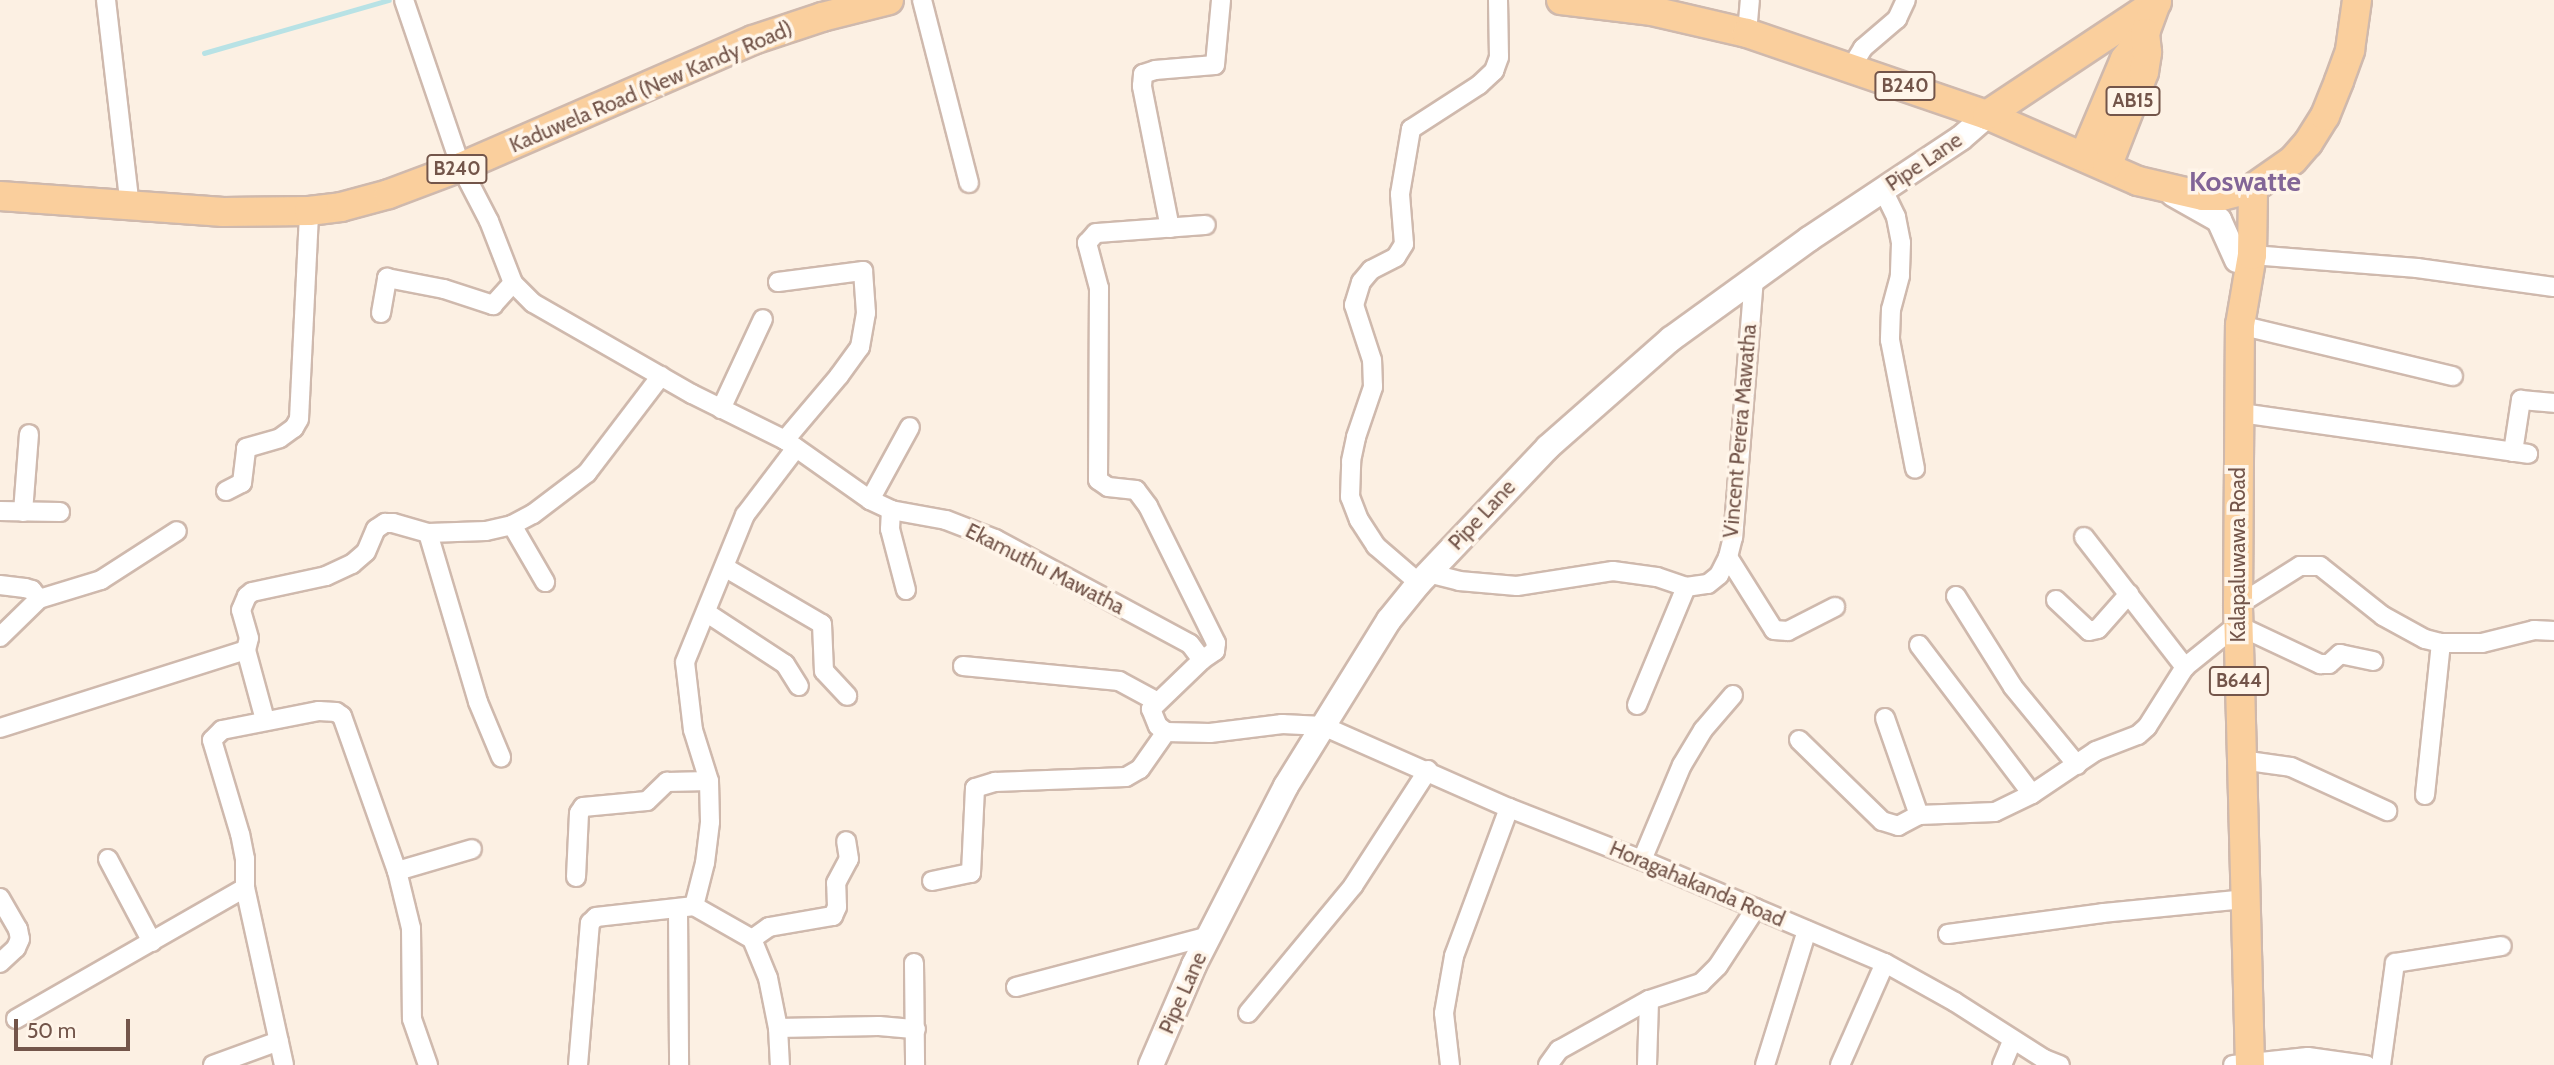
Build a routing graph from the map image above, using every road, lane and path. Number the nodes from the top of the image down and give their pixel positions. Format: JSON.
{"nodes":[{"id":1,"x":106,"y":0,"type":"edge"},
{"id":2,"x":404,"y":0,"type":"edge"},
{"id":3,"x":889,"y":0,"type":"edge"},
{"id":4,"x":922,"y":0,"type":"edge"},
{"id":5,"x":1221,"y":0,"type":"edge"},
{"id":6,"x":1498,"y":0,"type":"edge"},
{"id":7,"x":1561,"y":0,"type":"edge"},
{"id":8,"x":1751,"y":0,"type":"edge"},
{"id":9,"x":1906,"y":0,"type":"edge"},
{"id":10,"x":2357,"y":0,"type":"edge"},
{"id":11,"x":2157,"y":1,"type":"edge"},
{"id":12,"x":1747,"y":33,"type":"junction"},
{"id":13,"x":1851,"y":68,"type":"junction"},
{"id":14,"x":1987,"y":115,"type":"junction"},
{"id":15,"x":2095,"y":161,"type":"junction"},
{"id":16,"x":461,"y":167,"type":"junction"},
{"id":17,"x":970,"y":183,"type":"dead end"},
{"id":18,"x":2165,"y":189,"type":"junction"},
{"id":19,"x":1884,"y":190,"type":"junction"},
{"id":20,"x":2246,"y":190,"type":"junction"},
{"id":21,"x":0,"y":196,"type":"edge"},
{"id":22,"x":130,"y":207,"type":"junction"},
{"id":23,"x":309,"y":211,"type":"junction"},
{"id":24,"x":1206,"y":225,"type":"dead end"},
{"id":25,"x":1170,"y":228,"type":"junction"},
{"id":26,"x":2244,"y":258,"type":"junction"},
{"id":27,"x":1754,"y":278,"type":"junction"},
{"id":28,"x":778,"y":282,"type":"dead end"},
{"id":29,"x":513,"y":283,"type":"junction"},
{"id":30,"x":2554,"y":287,"type":"edge"},
{"id":31,"x":2242,"y":311,"type":"junction"},
{"id":32,"x":381,"y":313,"type":"dead end"},
{"id":33,"x":763,"y":319,"type":"dead end"},
{"id":34,"x":660,"y":376,"type":"junction"},
{"id":35,"x":2453,"y":376,"type":"dead end"},
{"id":36,"x":2554,"y":403,"type":"edge"},
{"id":37,"x":721,"y":409,"type":"junction"},
{"id":38,"x":2241,"y":412,"type":"junction"},
{"id":39,"x":910,"y":428,"type":"dead end"},
{"id":40,"x":29,"y":434,"type":"dead end"},
{"id":41,"x":790,"y":444,"type":"junction"},
{"id":42,"x":1915,"y":469,"type":"dead end"},
{"id":43,"x":226,"y":491,"type":"dead end"},
{"id":44,"x":870,"y":500,"type":"junction"},
{"id":45,"x":891,"y":510,"type":"junction"},
{"id":46,"x":0,"y":511,"type":"edge"},
{"id":47,"x":23,"y":512,"type":"junction"},
{"id":48,"x":60,"y":512,"type":"dead end"},
{"id":49,"x":512,"y":525,"type":"junction"},
{"id":50,"x":177,"y":531,"type":"dead end"},
{"id":51,"x":428,"y":533,"type":"junction"},
{"id":52,"x":2084,"y":537,"type":"dead end"},
{"id":53,"x":1728,"y":557,"type":"junction"},
{"id":54,"x":726,"y":568,"type":"junction"},
{"id":55,"x":1423,"y":578,"type":"junction"},
{"id":56,"x":545,"y":582,"type":"dead end"},
{"id":57,"x":0,"y":585,"type":"edge"},
{"id":58,"x":1686,"y":587,"type":"junction"},
{"id":59,"x":906,"y":590,"type":"dead end"},
{"id":60,"x":2129,"y":594,"type":"junction"},
{"id":61,"x":1956,"y":596,"type":"dead end"},
{"id":62,"x":39,"y":599,"type":"junction"},
{"id":63,"x":2056,"y":600,"type":"dead end"},
{"id":64,"x":1835,"y":607,"type":"dead end"},
{"id":65,"x":707,"y":613,"type":"junction"},
{"id":66,"x":2238,"y":615,"type":"junction"},
{"id":67,"x":2554,"y":631,"type":"edge"},
{"id":68,"x":0,"y":637,"type":"edge"},
{"id":69,"x":2441,"y":643,"type":"junction"},
{"id":70,"x":1919,"y":645,"type":"dead end"},
{"id":71,"x":246,"y":650,"type":"junction"},
{"id":72,"x":1202,"y":660,"type":"junction"},
{"id":73,"x":2373,"y":661,"type":"dead end"},
{"id":74,"x":963,"y":666,"type":"dead end"},
{"id":75,"x":2185,"y":667,"type":"junction"},
{"id":76,"x":799,"y":686,"type":"dead end"},
{"id":77,"x":1733,"y":695,"type":"dead end"},
{"id":78,"x":847,"y":696,"type":"dead end"},
{"id":79,"x":1156,"y":701,"type":"junction"},
{"id":80,"x":1637,"y":705,"type":"dead end"},
{"id":81,"x":1885,"y":718,"type":"dead end"},
{"id":82,"x":265,"y":720,"type":"junction"},
{"id":83,"x":1323,"y":726,"type":"junction"},
{"id":84,"x":0,"y":728,"type":"edge"},
{"id":85,"x":1166,"y":732,"type":"junction"},
{"id":86,"x":1798,"y":740,"type":"dead end"},
{"id":87,"x":501,"y":757,"type":"dead end"},
{"id":88,"x":2241,"y":760,"type":"junction"},
{"id":89,"x":2077,"y":765,"type":"junction"},
{"id":90,"x":1428,"y":770,"type":"junction"},
{"id":91,"x":709,"y":780,"type":"junction"},
{"id":92,"x":2032,"y":794,"type":"junction"},
{"id":93,"x":2425,"y":795,"type":"dead end"},
{"id":94,"x":1509,"y":808,"type":"junction"},
{"id":95,"x":2387,"y":811,"type":"dead end"},
{"id":96,"x":1919,"y":815,"type":"junction"},
{"id":97,"x":846,"y":841,"type":"dead end"},
{"id":98,"x":471,"y":849,"type":"dead end"},
{"id":99,"x":108,"y":859,"type":"dead end"},
{"id":100,"x":1642,"y":860,"type":"junction"},
{"id":101,"x":397,"y":871,"type":"junction"},
{"id":102,"x":576,"y":877,"type":"dead end"},
{"id":103,"x":932,"y":881,"type":"dead end"},
{"id":104,"x":244,"y":888,"type":"junction"},
{"id":105,"x":0,"y":898,"type":"edge"},
{"id":106,"x":2245,"y":899,"type":"junction"},
{"id":107,"x":686,"y":908,"type":"junction"},
{"id":108,"x":1756,"y":908,"type":"junction"},
{"id":109,"x":1807,"y":930,"type":"junction"},
{"id":110,"x":1948,"y":934,"type":"dead end"},
{"id":111,"x":1209,"y":936,"type":"junction"},
{"id":112,"x":752,"y":939,"type":"junction"},
{"id":113,"x":152,"y":942,"type":"junction"},
{"id":114,"x":2502,"y":946,"type":"dead end"},
{"id":115,"x":0,"y":963,"type":"edge"},
{"id":116,"x":914,"y":963,"type":"dead end"},
{"id":117,"x":1885,"y":963,"type":"junction"},
{"id":118,"x":1016,"y":987,"type":"dead end"},
{"id":119,"x":1649,"y":1000,"type":"junction"},
{"id":120,"x":1248,"y":1013,"type":"dead end"},
{"id":121,"x":16,"y":1019,"type":"dead end"},
{"id":122,"x":778,"y":1028,"type":"junction"},
{"id":123,"x":916,"y":1029,"type":"junction"},
{"id":124,"x":279,"y":1041,"type":"junction"},
{"id":125,"x":2012,"y":1041,"type":"junction"},
{"id":126,"x":2244,"y":1064,"type":"edge"},
{"id":127,"x":213,"y":1065,"type":"edge"},
{"id":128,"x":284,"y":1065,"type":"edge"},
{"id":129,"x":428,"y":1065,"type":"edge"},
{"id":130,"x":578,"y":1065,"type":"edge"},
{"id":131,"x":679,"y":1065,"type":"edge"},
{"id":132,"x":780,"y":1065,"type":"edge"},
{"id":133,"x":915,"y":1065,"type":"edge"},
{"id":134,"x":1152,"y":1065,"type":"edge"},
{"id":135,"x":1450,"y":1065,"type":"edge"},
{"id":136,"x":1548,"y":1065,"type":"edge"},
{"id":137,"x":1647,"y":1065,"type":"edge"},
{"id":138,"x":1765,"y":1065,"type":"edge"},
{"id":139,"x":1840,"y":1065,"type":"edge"},
{"id":140,"x":2002,"y":1065,"type":"edge"},
{"id":141,"x":2060,"y":1065,"type":"edge"},
{"id":142,"x":2366,"y":1065,"type":"edge"},
{"id":143,"x":2381,"y":1065,"type":"edge"}],
"edges":[{"from":1,"to":22,"type":"street"},
{"from":2,"to":16,"type":"street","name":"Ekamuthu Mawatha"},
{"from":3,"to":16,"type":"main road","name":"Kaduwela Road (New Kandy Road)","number":"B240"},
{"from":4,"to":17,"type":"street"},
{"from":5,"to":25,"type":"street"},
{"from":6,"to":55,"type":"street"},
{"from":7,"to":12,"type":"main road","number":"B240"},
{"from":8,"to":12,"type":"street"},
{"from":9,"to":13,"type":"street"},
{"from":10,"to":20,"type":"main road"},
{"from":11,"to":14,"type":"main road"},
{"from":11,"to":15,"type":"main road","number":"AB15"},
{"from":12,"to":13,"type":"main road","number":"B240"},
{"from":13,"to":14,"type":"main road","number":"B240"},
{"from":14,"to":15,"type":"main road","number":"B240"},
{"from":14,"to":19,"type":"street","name":"Pipe Lane"},
{"from":15,"to":18,"type":"main road","number":"B240"},
{"from":16,"to":23,"type":"main road","name":"Kaduwela Road (New Kandy Road)","number":"B240"},
{"from":16,"to":29,"type":"street","name":"Ekamuthu Mawatha"},
{"from":18,"to":20,"type":"main road","number":"B240"},
{"from":18,"to":26,"type":"street"},
{"from":19,"to":27,"type":"street","name":"Pipe Lane"},
{"from":19,"to":42,"type":"street"},
{"from":20,"to":26,"type":"main road","name":"Kalapaluwawa Road","number":"B644"},
{"from":21,"to":22,"type":"main road","name":"Kaduwela Road (New Kandy Road)","number":"B240"},
{"from":22,"to":23,"type":"main road","name":"Kaduwela Road (New Kandy Road)","number":"B240"},
{"from":23,"to":43,"type":"street"},
{"from":24,"to":25,"type":"street"},
{"from":25,"to":72,"type":"street"},
{"from":26,"to":30,"type":"street"},
{"from":26,"to":31,"type":"main road","name":"Kalapaluwawa Road","number":"B644"},
{"from":27,"to":53,"type":"street","name":"Vincent Perera Mawatha"},
{"from":27,"to":55,"type":"street","name":"Pipe Lane"},
{"from":28,"to":41,"type":"street"},
{"from":29,"to":32,"type":"street"},
{"from":29,"to":34,"type":"street","name":"Ekamuthu Mawatha"},
{"from":31,"to":35,"type":"street"},
{"from":31,"to":38,"type":"main road","name":"Kalapaluwawa Road","number":"B644"},
{"from":33,"to":37,"type":"street"},
{"from":34,"to":37,"type":"street","name":"Ekamuthu Mawatha"},
{"from":34,"to":49,"type":"street"},
{"from":36,"to":38,"type":"street"},
{"from":37,"to":41,"type":"street","name":"Ekamuthu Mawatha"},
{"from":38,"to":66,"type":"main road","name":"Kalapaluwawa Road","number":"B644"},
{"from":39,"to":44,"type":"street"},
{"from":40,"to":47,"type":"street"},
{"from":41,"to":44,"type":"street","name":"Ekamuthu Mawatha"},
{"from":41,"to":54,"type":"street"},
{"from":44,"to":45,"type":"street","name":"Ekamuthu Mawatha"},
{"from":45,"to":59,"type":"street"},
{"from":45,"to":72,"type":"street","name":"Ekamuthu Mawatha"},
{"from":46,"to":47,"type":"street"},
{"from":47,"to":48,"type":"street"},
{"from":49,"to":51,"type":"street"},
{"from":49,"to":56,"type":"street"},
{"from":50,"to":62,"type":"street"},
{"from":51,"to":71,"type":"street"},
{"from":51,"to":87,"type":"street"},
{"from":52,"to":60,"type":"street"},
{"from":53,"to":58,"type":"street"},
{"from":53,"to":64,"type":"street","name":"Vincent Perera Mawatha"},
{"from":54,"to":65,"type":"street"},
{"from":54,"to":78,"type":"street"},
{"from":55,"to":58,"type":"street"},
{"from":55,"to":83,"type":"street","name":"Pipe Lane"},
{"from":57,"to":62,"type":"street"},
{"from":58,"to":80,"type":"street"},
{"from":60,"to":63,"type":"street"},
{"from":60,"to":75,"type":"street"},
{"from":61,"to":89,"type":"street"},
{"from":62,"to":68,"type":"street"},
{"from":65,"to":76,"type":"street"},
{"from":65,"to":91,"type":"street"},
{"from":66,"to":69,"type":"street"},
{"from":66,"to":73,"type":"street"},
{"from":66,"to":75,"type":"street"},
{"from":66,"to":88,"type":"main road","name":"Kalapaluwawa Road","number":"B644"},
{"from":67,"to":69,"type":"street"},
{"from":69,"to":93,"type":"street"},
{"from":70,"to":92,"type":"street"},
{"from":71,"to":82,"type":"street"},
{"from":71,"to":84,"type":"street"},
{"from":72,"to":79,"type":"street"},
{"from":74,"to":79,"type":"street"},
{"from":75,"to":89,"type":"street"},
{"from":77,"to":100,"type":"street"},
{"from":79,"to":85,"type":"street"},
{"from":81,"to":96,"type":"street"},
{"from":82,"to":101,"type":"street"},
{"from":82,"to":104,"type":"street"},
{"from":83,"to":85,"type":"street"},
{"from":83,"to":90,"type":"street","name":"Horagahakanda Road"},
{"from":83,"to":111,"type":"street","name":"Pipe Lane"},
{"from":85,"to":103,"type":"street"},
{"from":86,"to":96,"type":"street"},
{"from":88,"to":95,"type":"street"},
{"from":88,"to":106,"type":"main road","name":"Kalapaluwawa Road","number":"B644"},
{"from":89,"to":92,"type":"street"},
{"from":90,"to":94,"type":"street","name":"Horagahakanda Road"},
{"from":90,"to":120,"type":"street"},
{"from":91,"to":102,"type":"street"},
{"from":91,"to":107,"type":"street"},
{"from":92,"to":96,"type":"street"},
{"from":94,"to":100,"type":"street","name":"Horagahakanda Road"},
{"from":94,"to":135,"type":"street"},
{"from":97,"to":112,"type":"street"},
{"from":98,"to":101,"type":"street"},
{"from":99,"to":113,"type":"street"},
{"from":100,"to":108,"type":"street","name":"Horagahakanda Road"},
{"from":101,"to":129,"type":"street"},
{"from":104,"to":113,"type":"street"},
{"from":104,"to":124,"type":"street"},
{"from":105,"to":115,"type":"street"},
{"from":106,"to":110,"type":"street"},
{"from":106,"to":126,"type":"main road","name":"Kalapaluwawa Road","number":"B644"},
{"from":107,"to":112,"type":"street"},
{"from":107,"to":130,"type":"street"},
{"from":107,"to":131,"type":"street"},
{"from":108,"to":109,"type":"street","name":"Horagahakanda Road"},
{"from":108,"to":119,"type":"street"},
{"from":109,"to":117,"type":"street","name":"Horagahakanda Road"},
{"from":109,"to":138,"type":"street"},
{"from":111,"to":118,"type":"street"},
{"from":111,"to":134,"type":"street","name":"Pipe Lane"},
{"from":112,"to":122,"type":"street"},
{"from":113,"to":121,"type":"street"},
{"from":114,"to":143,"type":"street"},
{"from":116,"to":123,"type":"street"},
{"from":117,"to":125,"type":"street","name":"Horagahakanda Road"},
{"from":117,"to":139,"type":"street"},
{"from":119,"to":136,"type":"street"},
{"from":119,"to":137,"type":"street"},
{"from":122,"to":123,"type":"street"},
{"from":122,"to":132,"type":"street"},
{"from":123,"to":133,"type":"street"},
{"from":124,"to":127,"type":"street"},
{"from":124,"to":128,"type":"street"},
{"from":125,"to":140,"type":"street"},
{"from":125,"to":141,"type":"street","name":"Horagahakanda Road"},
{"from":126,"to":142,"type":"street"}]}
